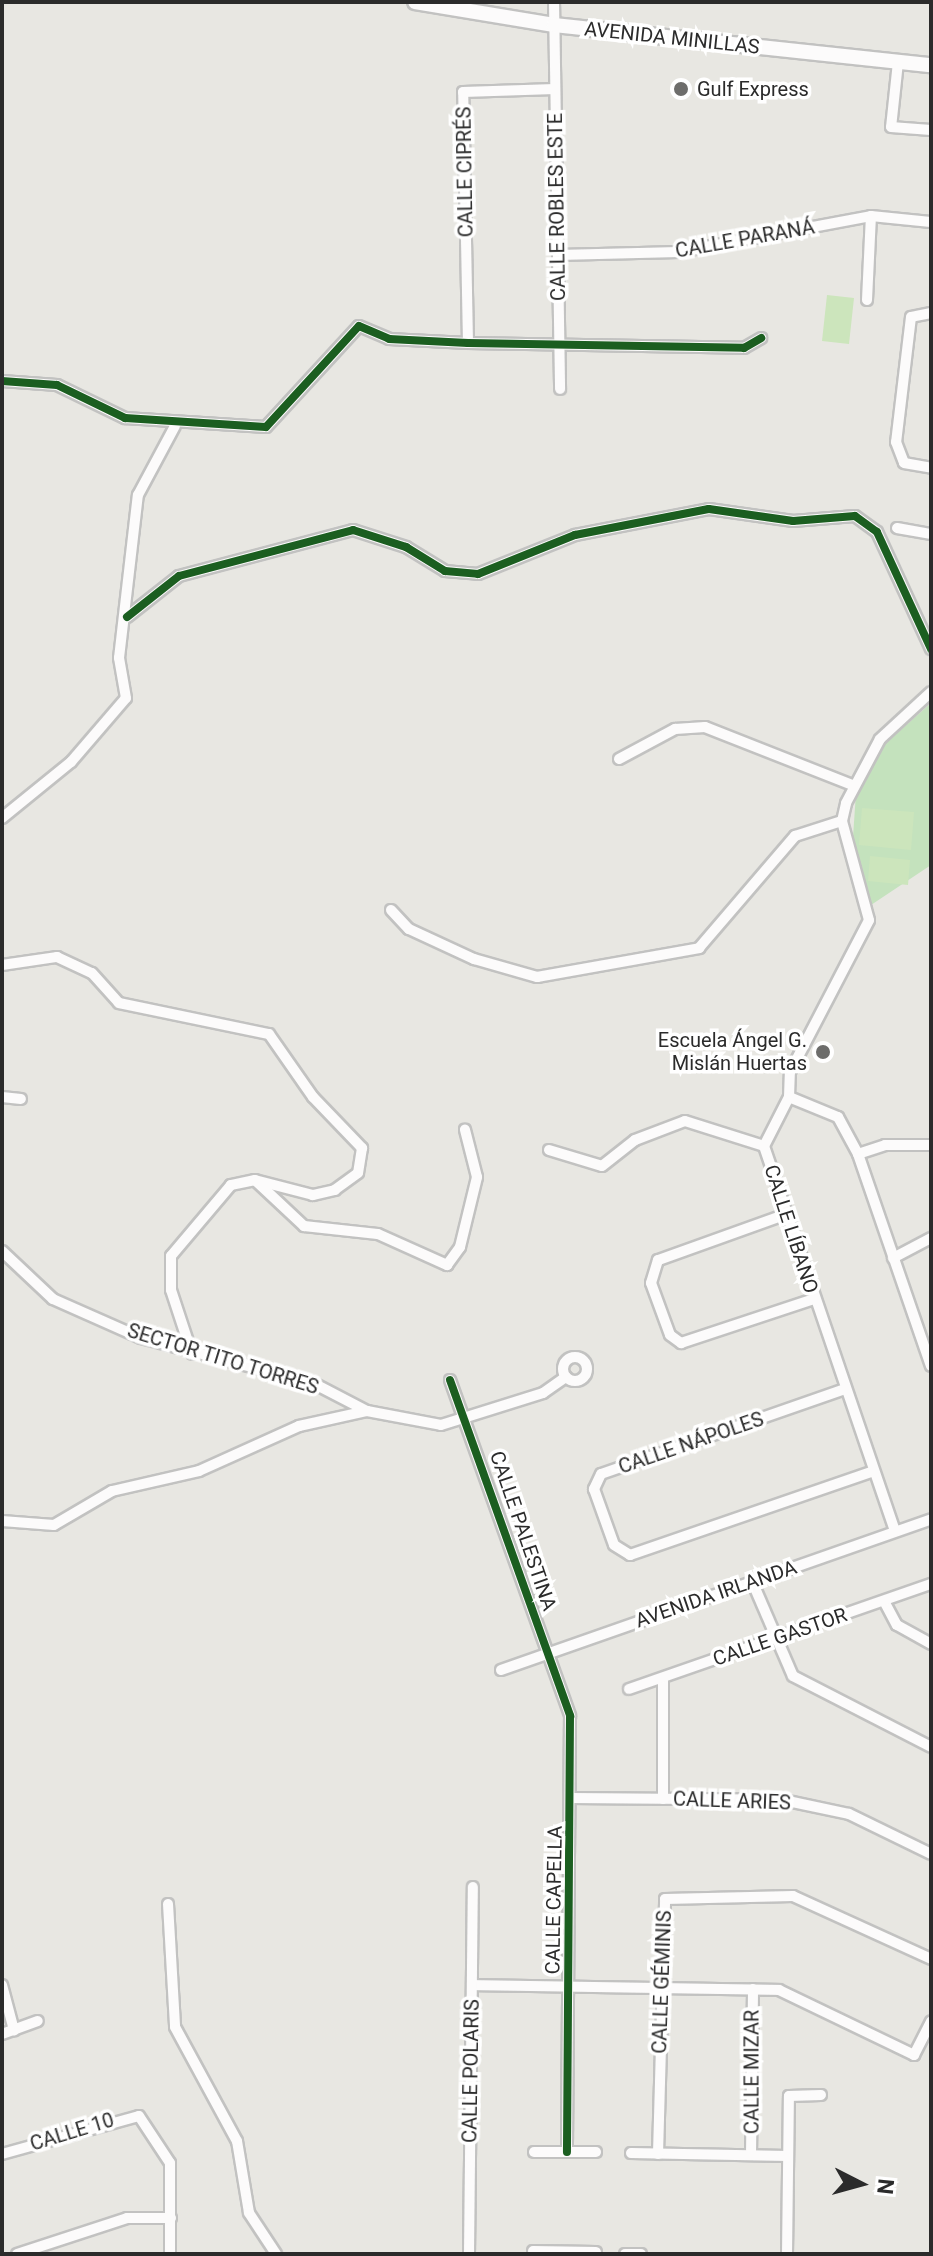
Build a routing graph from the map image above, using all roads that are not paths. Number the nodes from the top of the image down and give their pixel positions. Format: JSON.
{"nodes":[{"id":1,"x":415,"y":2,"type":"edge"},
{"id":2,"x":554,"y":2,"type":"edge"},
{"id":3,"x":554,"y":25,"type":"junction"},
{"id":4,"x":898,"y":62,"type":"junction"},
{"id":5,"x":931,"y":64,"type":"edge"},
{"id":6,"x":555,"y":89,"type":"junction"},
{"id":7,"x":931,"y":130,"type":"edge"},
{"id":8,"x":871,"y":216,"type":"junction"},
{"id":9,"x":931,"y":222,"type":"edge"},
{"id":10,"x":558,"y":255,"type":"junction"},
{"id":11,"x":867,"y":300,"type":"dead end"},
{"id":12,"x":931,"y":313,"type":"edge"},
{"id":13,"x":761,"y":338,"type":"dead end"},
{"id":14,"x":468,"y":343,"type":"junction"},
{"id":15,"x":559,"y":345,"type":"junction"},
{"id":16,"x":2,"y":381,"type":"edge"},
{"id":17,"x":560,"y":389,"type":"dead end"},
{"id":18,"x":175,"y":426,"type":"junction"},
{"id":19,"x":931,"y":468,"type":"edge"},
{"id":20,"x":897,"y":528,"type":"dead end"},
{"id":21,"x":931,"y":534,"type":"edge"},
{"id":22,"x":127,"y":617,"type":"junction"},
{"id":23,"x":927,"y":623,"type":"edge"},
{"id":24,"x":931,"y":649,"type":"edge"},
{"id":25,"x":931,"y":692,"type":"edge"},
{"id":26,"x":619,"y":759,"type":"dead end"},
{"id":27,"x":852,"y":785,"type":"junction"},
{"id":28,"x":2,"y":818,"type":"edge"},
{"id":29,"x":842,"y":821,"type":"junction"},
{"id":30,"x":391,"y":910,"type":"dead end"},
{"id":31,"x":2,"y":965,"type":"edge"},
{"id":32,"x":2,"y":1097,"type":"edge"},
{"id":33,"x":789,"y":1097,"type":"junction"},
{"id":34,"x":21,"y":1099,"type":"dead end"},
{"id":35,"x":465,"y":1130,"type":"dead end"},
{"id":36,"x":931,"y":1134,"type":"edge"},
{"id":37,"x":930,"y":1145,"type":"edge"},
{"id":38,"x":764,"y":1146,"type":"junction"},
{"id":39,"x":549,"y":1150,"type":"dead end"},
{"id":40,"x":858,"y":1154,"type":"junction"},
{"id":41,"x":255,"y":1180,"type":"junction"},
{"id":42,"x":784,"y":1215,"type":"junction"},
{"id":43,"x":931,"y":1238,"type":"edge"},
{"id":44,"x":2,"y":1251,"type":"edge"},
{"id":45,"x":893,"y":1258,"type":"junction"},
{"id":46,"x":814,"y":1299,"type":"junction"},
{"id":47,"x":928,"y":1347,"type":"edge"},
{"id":48,"x":192,"y":1354,"type":"junction"},
{"id":49,"x":931,"y":1366,"type":"edge"},
{"id":50,"x":566,"y":1377,"type":"dead end"},
{"id":51,"x":450,"y":1380,"type":"dead end"},
{"id":52,"x":845,"y":1389,"type":"junction"},
{"id":53,"x":367,"y":1411,"type":"junction"},
{"id":54,"x":468,"y":1420,"type":"junction"},
{"id":55,"x":874,"y":1471,"type":"junction"},
{"id":56,"x":931,"y":1519,"type":"edge"},
{"id":57,"x":2,"y":1521,"type":"edge"},
{"id":58,"x":895,"y":1531,"type":"junction"},
{"id":59,"x":752,"y":1581,"type":"junction"},
{"id":60,"x":931,"y":1584,"type":"edge"},
{"id":61,"x":884,"y":1601,"type":"junction"},
{"id":62,"x":772,"y":1640,"type":"junction"},
{"id":63,"x":931,"y":1644,"type":"edge"},
{"id":64,"x":549,"y":1653,"type":"junction"},
{"id":65,"x":501,"y":1670,"type":"dead end"},
{"id":66,"x":663,"y":1678,"type":"junction"},
{"id":67,"x":629,"y":1689,"type":"dead end"},
{"id":68,"x":931,"y":1747,"type":"edge"},
{"id":69,"x":571,"y":1798,"type":"junction"},
{"id":70,"x":663,"y":1799,"type":"junction"},
{"id":71,"x":931,"y":1854,"type":"edge"},
{"id":72,"x":473,"y":1887,"type":"dead end"},
{"id":73,"x":168,"y":1904,"type":"dead end"},
{"id":74,"x":931,"y":1959,"type":"edge"},
{"id":75,"x":2,"y":1985,"type":"edge"},
{"id":76,"x":472,"y":1985,"type":"junction"},
{"id":77,"x":569,"y":1987,"type":"junction"},
{"id":78,"x":660,"y":1987,"type":"junction"},
{"id":79,"x":753,"y":1989,"type":"junction"},
{"id":80,"x":38,"y":2021,"type":"dead end"},
{"id":81,"x":931,"y":2021,"type":"edge"},
{"id":82,"x":14,"y":2030,"type":"junction"},
{"id":83,"x":2,"y":2034,"type":"edge"},
{"id":84,"x":821,"y":2095,"type":"dead end"},
{"id":85,"x":534,"y":2152,"type":"dead end"},
{"id":86,"x":567,"y":2152,"type":"junction"},
{"id":87,"x":596,"y":2152,"type":"dead end"},
{"id":88,"x":631,"y":2153,"type":"dead end"},
{"id":89,"x":2,"y":2154,"type":"edge"},
{"id":90,"x":658,"y":2154,"type":"junction"},
{"id":91,"x":751,"y":2155,"type":"junction"},
{"id":92,"x":788,"y":2156,"type":"junction"},
{"id":93,"x":171,"y":2218,"type":"junction"},
{"id":94,"x":533,"y":2251,"type":"dead end"},
{"id":95,"x":596,"y":2252,"type":"edge"},
{"id":96,"x":566,"y":2253,"type":"edge"},
{"id":97,"x":17,"y":2254,"type":"edge"},
{"id":98,"x":170,"y":2254,"type":"edge"},
{"id":99,"x":276,"y":2254,"type":"edge"},
{"id":100,"x":469,"y":2254,"type":"edge"},
{"id":101,"x":625,"y":2254,"type":"edge"},
{"id":102,"x":641,"y":2254,"type":"edge"},
{"id":103,"x":787,"y":2254,"type":"edge"}],
"edges":[{"from":1,"to":3,"type":"street","name":"AVENIDA MINILLAS"},
{"from":2,"to":3,"type":"street","name":"CALLE ROBLES ESTE"},
{"from":3,"to":4,"type":"street","name":"AVENIDA MINILLAS"},
{"from":3,"to":6,"type":"street","name":"CALLE ROBLES ESTE"},
{"from":4,"to":5,"type":"street","name":"AVENIDA MINILLAS"},
{"from":4,"to":7,"type":"street"},
{"from":6,"to":10,"type":"street","name":"CALLE ROBLES ESTE"},
{"from":6,"to":14,"type":"street","name":"CALLE CIPRÉS"},
{"from":8,"to":9,"type":"street","name":"CALLE PARANÁ"},
{"from":8,"to":10,"type":"street","name":"CALLE PARANÁ"},
{"from":8,"to":11,"type":"street"},
{"from":10,"to":15,"type":"street","name":"CALLE ROBLES ESTE"},
{"from":12,"to":19,"type":"street"},
{"from":13,"to":15,"type":"street"},
{"from":14,"to":15,"type":"street"},
{"from":14,"to":18,"type":"street"},
{"from":15,"to":17,"type":"street","name":"CALLE ROBLES ESTE"},
{"from":16,"to":18,"type":"street"},
{"from":18,"to":22,"type":"street"},
{"from":20,"to":21,"type":"street"},
{"from":22,"to":23,"type":"street"},
{"from":22,"to":28,"type":"street"},
{"from":23,"to":24,"type":"street"},
{"from":25,"to":27,"type":"street"},
{"from":26,"to":27,"type":"street"},
{"from":27,"to":29,"type":"street"},
{"from":29,"to":30,"type":"street"},
{"from":29,"to":33,"type":"street","name":"CALLE LÍBANO"},
{"from":31,"to":41,"type":"street"},
{"from":32,"to":34,"type":"street"},
{"from":33,"to":38,"type":"street","name":"CALLE LÍBANO"},
{"from":33,"to":40,"type":"street"},
{"from":35,"to":41,"type":"street"},
{"from":36,"to":37,"type":"street"},
{"from":37,"to":40,"type":"street"},
{"from":38,"to":39,"type":"street"},
{"from":38,"to":42,"type":"street","name":"CALLE LÍBANO"},
{"from":40,"to":45,"type":"street"},
{"from":41,"to":48,"type":"street"},
{"from":42,"to":46,"type":"street","name":"CALLE LÍBANO"},
{"from":42,"to":46,"type":"street"},
{"from":43,"to":45,"type":"street"},
{"from":44,"to":48,"type":"street","name":"SECTOR TITO TORRES"},
{"from":45,"to":47,"type":"street"},
{"from":46,"to":52,"type":"street","name":"CALLE LÍBANO"},
{"from":47,"to":49,"type":"street"},
{"from":48,"to":53,"type":"street","name":"SECTOR TITO TORRES"},
{"from":50,"to":54,"type":"street"},
{"from":51,"to":54,"type":"street","name":"CALLE PALESTINA"},
{"from":52,"to":55,"type":"street","name":"CALLE LÍBANO"},
{"from":52,"to":55,"type":"street","name":"CALLE NÁPOLES"},
{"from":53,"to":54,"type":"street"},
{"from":53,"to":57,"type":"street"},
{"from":54,"to":64,"type":"street","name":"CALLE PALESTINA"},
{"from":55,"to":58,"type":"street","name":"CALLE LÍBANO"},
{"from":56,"to":58,"type":"street","name":"AVENIDA IRLANDA"},
{"from":58,"to":59,"type":"street","name":"AVENIDA IRLANDA"},
{"from":59,"to":62,"type":"street"},
{"from":59,"to":64,"type":"street","name":"AVENIDA IRLANDA"},
{"from":60,"to":61,"type":"street","name":"CALLE GASTOR"},
{"from":61,"to":62,"type":"street","name":"CALLE GASTOR"},
{"from":61,"to":63,"type":"street"},
{"from":62,"to":66,"type":"street","name":"CALLE GASTOR"},
{"from":62,"to":68,"type":"street"},
{"from":64,"to":65,"type":"street","name":"AVENIDA IRLANDA"},
{"from":64,"to":69,"type":"street","name":"CALLE CAPELLA"},
{"from":66,"to":67,"type":"street","name":"CALLE GASTOR"},
{"from":66,"to":70,"type":"street"},
{"from":69,"to":70,"type":"street","name":"CALLE ARIES"},
{"from":69,"to":77,"type":"street","name":"CALLE CAPELLA"},
{"from":70,"to":71,"type":"street","name":"CALLE ARIES"},
{"from":72,"to":76,"type":"street","name":"CALLE POLARIS"},
{"from":73,"to":99,"type":"street"},
{"from":74,"to":78,"type":"street","name":"CALLE GÉMINIS"},
{"from":75,"to":82,"type":"street"},
{"from":76,"to":77,"type":"street"},
{"from":76,"to":100,"type":"street","name":"CALLE POLARIS"},
{"from":77,"to":78,"type":"street"},
{"from":77,"to":86,"type":"street","name":"CALLE CAPELLA"},
{"from":78,"to":79,"type":"street"},
{"from":78,"to":90,"type":"street","name":"CALLE GÉMINIS"},
{"from":79,"to":81,"type":"street"},
{"from":79,"to":91,"type":"street","name":"CALLE MIZAR"},
{"from":80,"to":82,"type":"street"},
{"from":82,"to":83,"type":"street"},
{"from":84,"to":92,"type":"street"},
{"from":85,"to":86,"type":"street"},
{"from":86,"to":87,"type":"street"},
{"from":88,"to":90,"type":"street"},
{"from":89,"to":93,"type":"street","name":"CALLE 10"},
{"from":90,"to":91,"type":"street"},
{"from":91,"to":92,"type":"street"},
{"from":92,"to":103,"type":"street"},
{"from":93,"to":97,"type":"street"},
{"from":93,"to":98,"type":"street","name":"CALLE 10"},
{"from":94,"to":96,"type":"street"},
{"from":95,"to":96,"type":"street"},
{"from":101,"to":102,"type":"street"}]}
